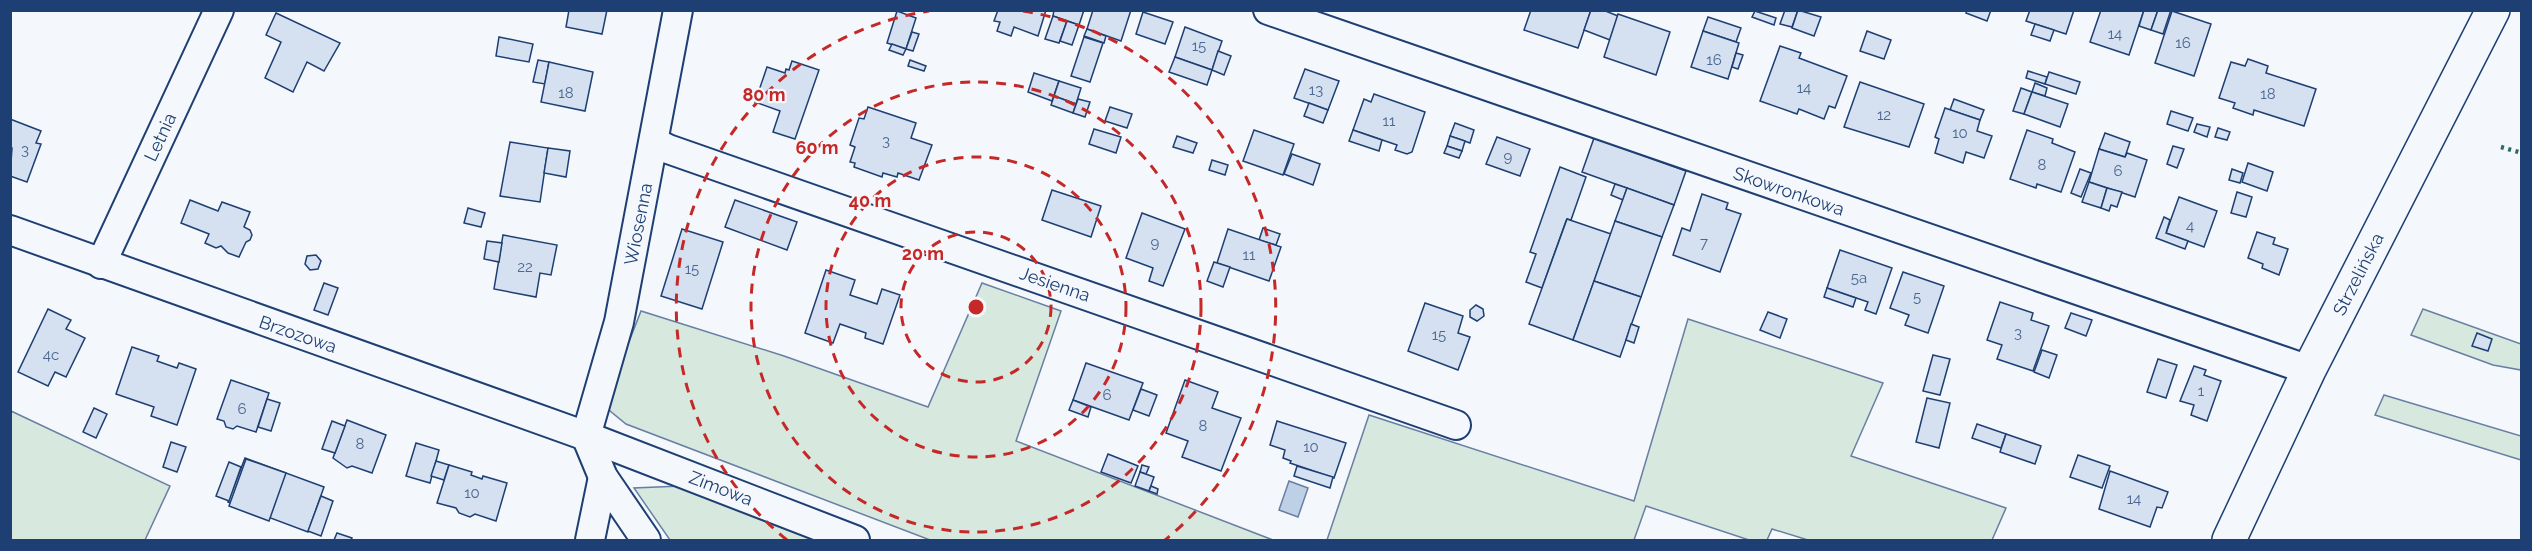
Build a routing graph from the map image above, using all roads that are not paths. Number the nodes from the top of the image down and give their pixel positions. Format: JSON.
{"nodes":[{"id":1,"x":219,"y":10,"type":"edge"},
{"id":2,"x":678,"y":10,"type":"edge"},
{"id":3,"x":1268,"y":10,"type":"edge"},
{"id":4,"x":2493,"y":10,"type":"edge"},
{"id":5,"x":654,"y":142,"type":"junction"},
{"id":6,"x":10,"y":230,"type":"edge"},
{"id":7,"x":101,"y":264,"type":"junction"},
{"id":8,"x":2309,"y":370,"type":"junction"},
{"id":9,"x":1456,"y":425,"type":"dead end"},
{"id":10,"x":586,"y":435,"type":"junction"},
{"id":11,"x":603,"y":477,"type":"junction"},
{"id":12,"x":590,"y":540,"type":"edge"},
{"id":13,"x":646,"y":540,"type":"edge"},
{"id":14,"x":855,"y":540,"type":"edge"},
{"id":15,"x":2229,"y":540,"type":"edge"}],
"edges":[{"from":1,"to":7,"type":"street","name":"Letnia"},
{"from":2,"to":5,"type":"street","name":"Wiosenna"},
{"from":3,"to":8,"type":"street","name":"Skowronkowa"},
{"from":4,"to":8,"type":"main road","name":"Strzelińska"},
{"from":5,"to":9,"type":"street","name":"Jesienna"},
{"from":5,"to":10,"type":"street","name":"Wiosenna"},
{"from":6,"to":7,"type":"street","name":"Brzozowa"},
{"from":7,"to":10,"type":"street","name":"Brzozowa"},
{"from":8,"to":15,"type":"main road","name":"Strzelińska"},
{"from":10,"to":11,"type":"street"},
{"from":10,"to":14,"type":"street","name":"Zimowa"},
{"from":11,"to":12,"type":"street"},
{"from":11,"to":13,"type":"street"}]}
